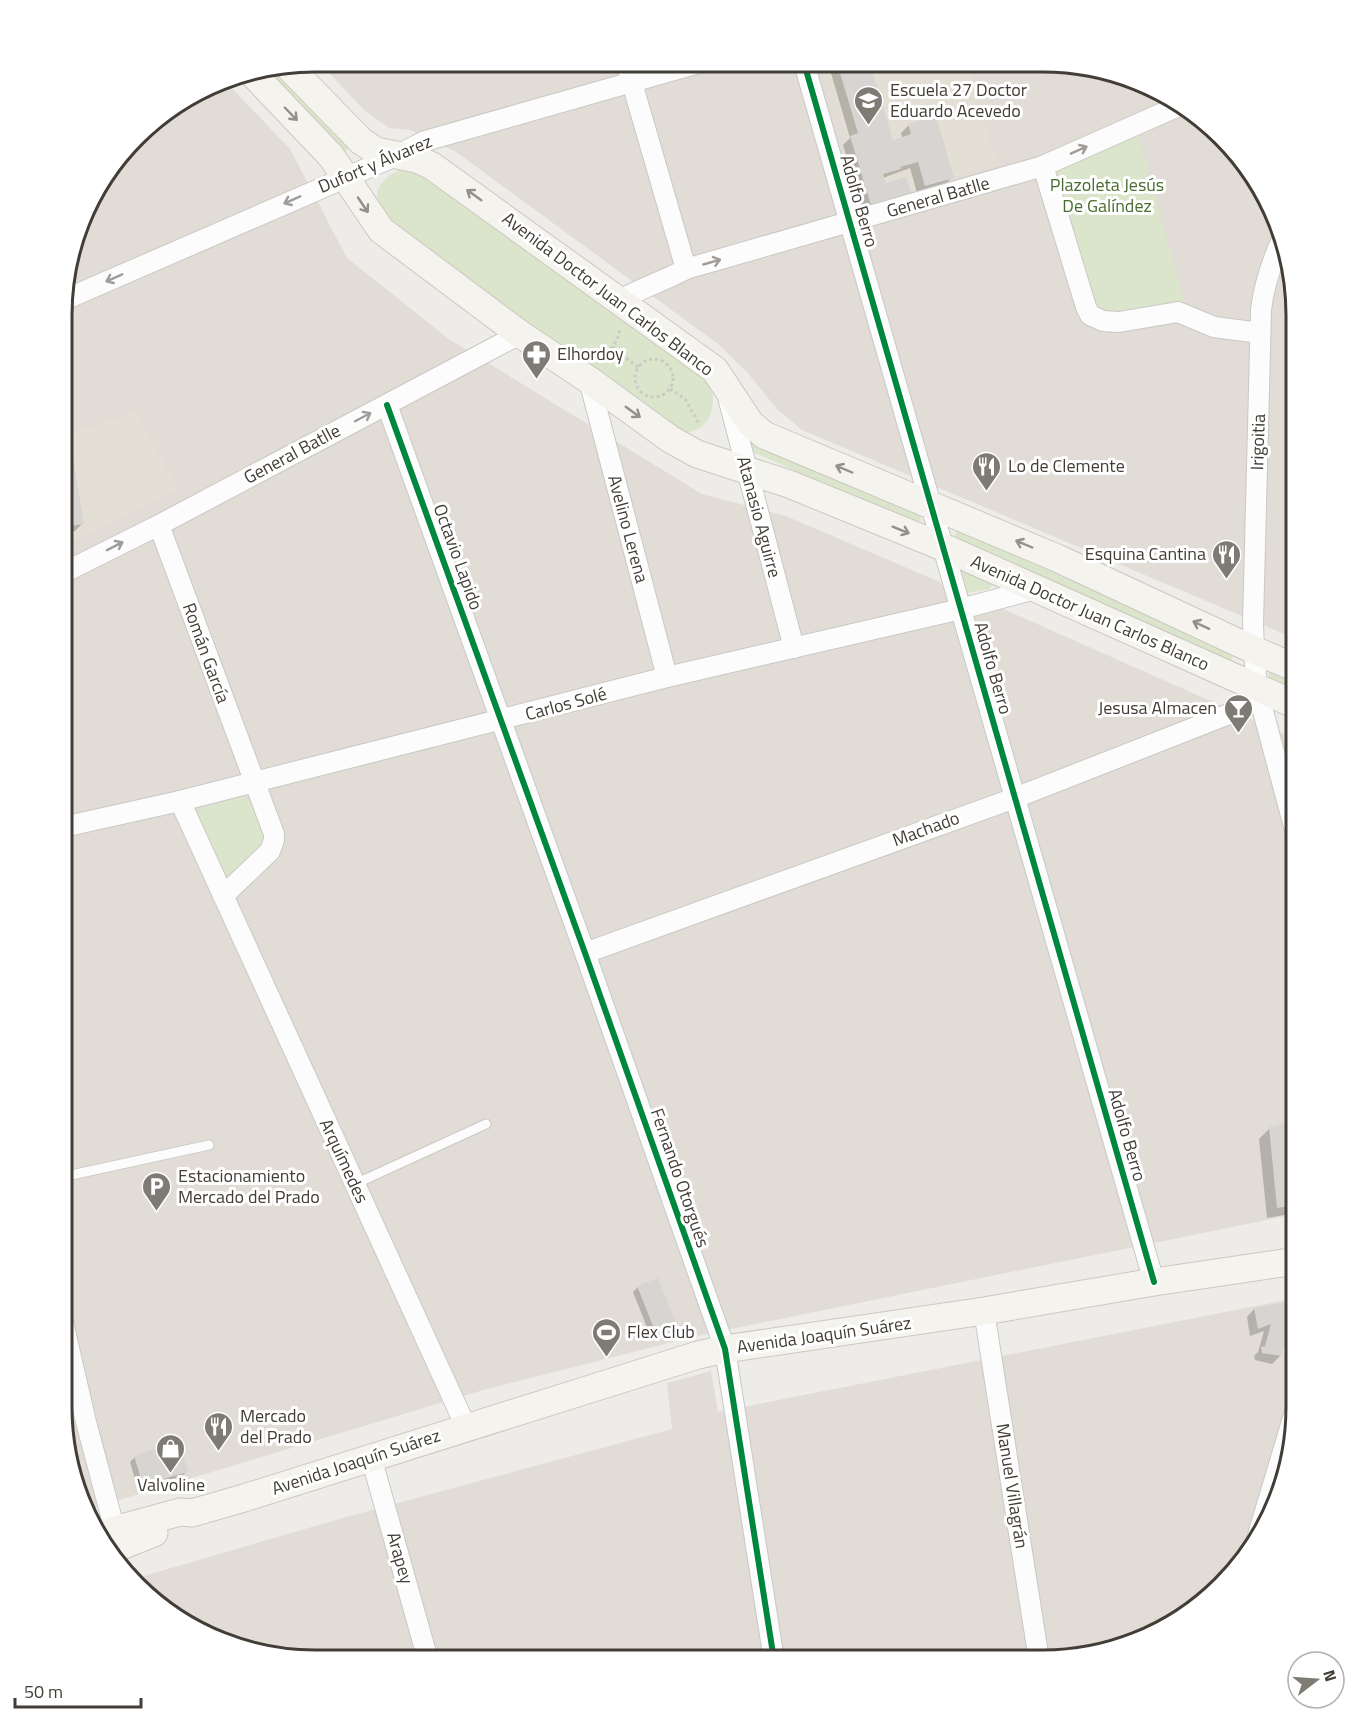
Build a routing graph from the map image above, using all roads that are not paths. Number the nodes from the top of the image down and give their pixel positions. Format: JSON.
{"nodes":[{"id":1,"x":629,"y":72,"type":"edge"},
{"id":2,"x":667,"y":72,"type":"edge"},
{"id":3,"x":807,"y":72,"type":"edge"},
{"id":4,"x":295,"y":73,"type":"edge"},
{"id":5,"x":258,"y":79,"type":"edge"},
{"id":6,"x":632,"y":82,"type":"junction"},
{"id":7,"x":1172,"y":109,"type":"edge"},
{"id":8,"x":398,"y":155,"type":"junction"},
{"id":9,"x":1043,"y":166,"type":"junction"},
{"id":10,"x":346,"y":176,"type":"junction"},
{"id":11,"x":849,"y":223,"type":"junction"},
{"id":12,"x":1278,"y":251,"type":"edge"},
{"id":13,"x":686,"y":269,"type":"junction"},
{"id":14,"x":73,"y":296,"type":"edge"},
{"id":15,"x":620,"y":311,"type":"junction"},
{"id":16,"x":1260,"y":333,"type":"junction"},
{"id":17,"x":520,"y":334,"type":"junction"},
{"id":18,"x":588,"y":370,"type":"junction"},
{"id":19,"x":725,"y":387,"type":"junction"},
{"id":20,"x":387,"y":405,"type":"junction"},
{"id":21,"x":747,"y":469,"type":"junction"},
{"id":22,"x":930,"y":505,"type":"junction"},
{"id":23,"x":159,"y":525,"type":"junction"},
{"id":24,"x":943,"y":547,"type":"junction"},
{"id":25,"x":72,"y":568,"type":"edge"},
{"id":26,"x":1035,"y":589,"type":"junction"},
{"id":27,"x":961,"y":609,"type":"junction"},
{"id":28,"x":794,"y":648,"type":"junction"},
{"id":29,"x":1254,"y":650,"type":"junction"},
{"id":30,"x":1286,"y":664,"type":"edge"},
{"id":31,"x":667,"y":677,"type":"junction"},
{"id":32,"x":1257,"y":689,"type":"junction"},
{"id":33,"x":1286,"y":701,"type":"edge"},
{"id":34,"x":501,"y":720,"type":"junction"},
{"id":35,"x":254,"y":782,"type":"junction"},
{"id":36,"x":1286,"y":797,"type":"edge"},
{"id":37,"x":1015,"y":798,"type":"junction"},
{"id":38,"x":180,"y":801,"type":"junction"},
{"id":39,"x":72,"y":825,"type":"edge"},
{"id":40,"x":223,"y":896,"type":"junction"},
{"id":41,"x":585,"y":953,"type":"junction"},
{"id":42,"x":486,"y":1124,"type":"dead end"},
{"id":43,"x":209,"y":1145,"type":"dead end"},
{"id":44,"x":72,"y":1175,"type":"edge"},
{"id":45,"x":355,"y":1184,"type":"junction"},
{"id":46,"x":1286,"y":1262,"type":"edge"},
{"id":47,"x":1154,"y":1282,"type":"junction"},
{"id":48,"x":984,"y":1311,"type":"junction"},
{"id":49,"x":725,"y":1349,"type":"junction"},
{"id":50,"x":72,"y":1361,"type":"edge"},
{"id":51,"x":465,"y":1427,"type":"junction"},
{"id":52,"x":371,"y":1456,"type":"junction"},
{"id":53,"x":1279,"y":1464,"type":"edge"},
{"id":54,"x":1273,"y":1486,"type":"edge"},
{"id":55,"x":109,"y":1536,"type":"edge"},
{"id":56,"x":111,"y":1539,"type":"edge"},
{"id":57,"x":425,"y":1650,"type":"edge"},
{"id":58,"x":772,"y":1650,"type":"edge"},
{"id":59,"x":1037,"y":1650,"type":"edge"}],
"edges":[{"from":1,"to":6,"type":"street"},
{"from":2,"to":6,"type":"street","name":"Dufort y Álvarez"},
{"from":3,"to":11,"type":"street","name":"Adolfo Berro"},
{"from":4,"to":8,"type":"street","name":"Avenida Doctor Juan Carlos Blanco"},
{"from":5,"to":10,"type":"street","name":"Avenida Doctor Juan Carlos Blanco","one_way":true},
{"from":6,"to":8,"type":"street","name":"Dufort y Álvarez"},
{"from":6,"to":13,"type":"street"},
{"from":9,"to":7,"type":"street","name":"General Batlle","one_way":true},
{"from":8,"to":10,"type":"street","name":"Dufort y Álvarez"},
{"from":15,"to":8,"type":"street","name":"Avenida Doctor Juan Carlos Blanco","one_way":true},
{"from":9,"to":11,"type":"street","name":"General Batlle"},
{"from":9,"to":16,"type":"street"},
{"from":10,"to":14,"type":"street","name":"Dufort y Álvarez","one_way":true},
{"from":10,"to":17,"type":"street","name":"Avenida Doctor Juan Carlos Blanco","one_way":true},
{"from":13,"to":11,"type":"street","name":"General Batlle","one_way":true},
{"from":11,"to":22,"type":"street","name":"Adolfo Berro"},
{"from":12,"to":16,"type":"street","name":"Irigoitia"},
{"from":13,"to":15,"type":"street","name":"General Batlle"},
{"from":15,"to":19,"type":"street","name":"Avenida Doctor Juan Carlos Blanco"},
{"from":16,"to":29,"type":"street","name":"Irigoitia"},
{"from":17,"to":18,"type":"street","name":"Avenida Doctor Juan Carlos Blanco"},
{"from":17,"to":20,"type":"street","name":"General Batlle"},
{"from":18,"to":21,"type":"street","name":"Avenida Doctor Juan Carlos Blanco","one_way":true},
{"from":18,"to":31,"type":"street","name":"Avelino Lerena"},
{"from":19,"to":21,"type":"street","name":"Atanasio Aguirre"},
{"from":22,"to":19,"type":"street","name":"Avenida Doctor Juan Carlos Blanco","one_way":true},
{"from":23,"to":20,"type":"street","name":"General Batlle","one_way":true},
{"from":20,"to":34,"type":"street","name":"Octavio Lapido"},
{"from":21,"to":24,"type":"street","name":"Avenida Doctor Juan Carlos Blanco","one_way":true},
{"from":21,"to":28,"type":"street","name":"Atanasio Aguirre"},
{"from":22,"to":24,"type":"street","name":"Adolfo Berro"},
{"from":29,"to":22,"type":"street","name":"Avenida Doctor Juan Carlos Blanco","one_way":true},
{"from":25,"to":23,"type":"street","name":"General Batlle","one_way":true},
{"from":23,"to":35,"type":"street","name":"Román García"},
{"from":24,"to":26,"type":"street","name":"Avenida Doctor Juan Carlos Blanco"},
{"from":24,"to":27,"type":"street","name":"Adolfo Berro"},
{"from":26,"to":27,"type":"street","name":"Carlos Solé"},
{"from":26,"to":32,"type":"street","name":"Avenida Doctor Juan Carlos Blanco"},
{"from":27,"to":28,"type":"street","name":"Carlos Solé"},
{"from":27,"to":37,"type":"street","name":"Adolfo Berro"},
{"from":28,"to":31,"type":"street","name":"Carlos Solé"},
{"from":29,"to":30,"type":"street","name":"Avenida Doctor Juan Carlos Blanco"},
{"from":29,"to":32,"type":"street","name":"Irigoitia"},
{"from":31,"to":34,"type":"street","name":"Carlos Solé"},
{"from":32,"to":33,"type":"street","name":"Avenida Doctor Juan Carlos Blanco"},
{"from":32,"to":36,"type":"street","name":"Irigoitia"},
{"from":32,"to":37,"type":"street","name":"Machado"},
{"from":34,"to":35,"type":"street","name":"Carlos Solé"},
{"from":34,"to":41,"type":"street","name":"Fernando Otorgués"},
{"from":35,"to":38,"type":"street","name":"Carlos Solé"},
{"from":35,"to":40,"type":"street"},
{"from":37,"to":41,"type":"street","name":"Machado"},
{"from":37,"to":47,"type":"street","name":"Adolfo Berro"},
{"from":38,"to":39,"type":"street","name":"Carlos Solé"},
{"from":38,"to":40,"type":"street","name":"Arquímedes"},
{"from":40,"to":45,"type":"street","name":"Arquímedes"},
{"from":41,"to":49,"type":"street","name":"Fernando Otorgués"},
{"from":42,"to":45,"type":"lane"},
{"from":43,"to":44,"type":"lane"},
{"from":45,"to":51,"type":"street","name":"Arquímedes"},
{"from":46,"to":47,"type":"street","name":"Avenida Joaquín Suárez"},
{"from":47,"to":48,"type":"street","name":"Avenida Joaquín Suárez"},
{"from":48,"to":49,"type":"street","name":"Avenida Joaquín Suárez"},
{"from":48,"to":59,"type":"street","name":"Manuel Villagrán"},
{"from":49,"to":51,"type":"street","name":"Avenida Joaquín Suárez"},
{"from":49,"to":58,"type":"street","name":"Fernando Otorgués"},
{"from":50,"to":55,"type":"street"},
{"from":51,"to":52,"type":"street","name":"Avenida Joaquín Suárez"},
{"from":52,"to":56,"type":"street","name":"Avenida Joaquín Suárez"},
{"from":52,"to":57,"type":"street","name":"Arapey"},
{"from":53,"to":54,"type":"street"}]}
